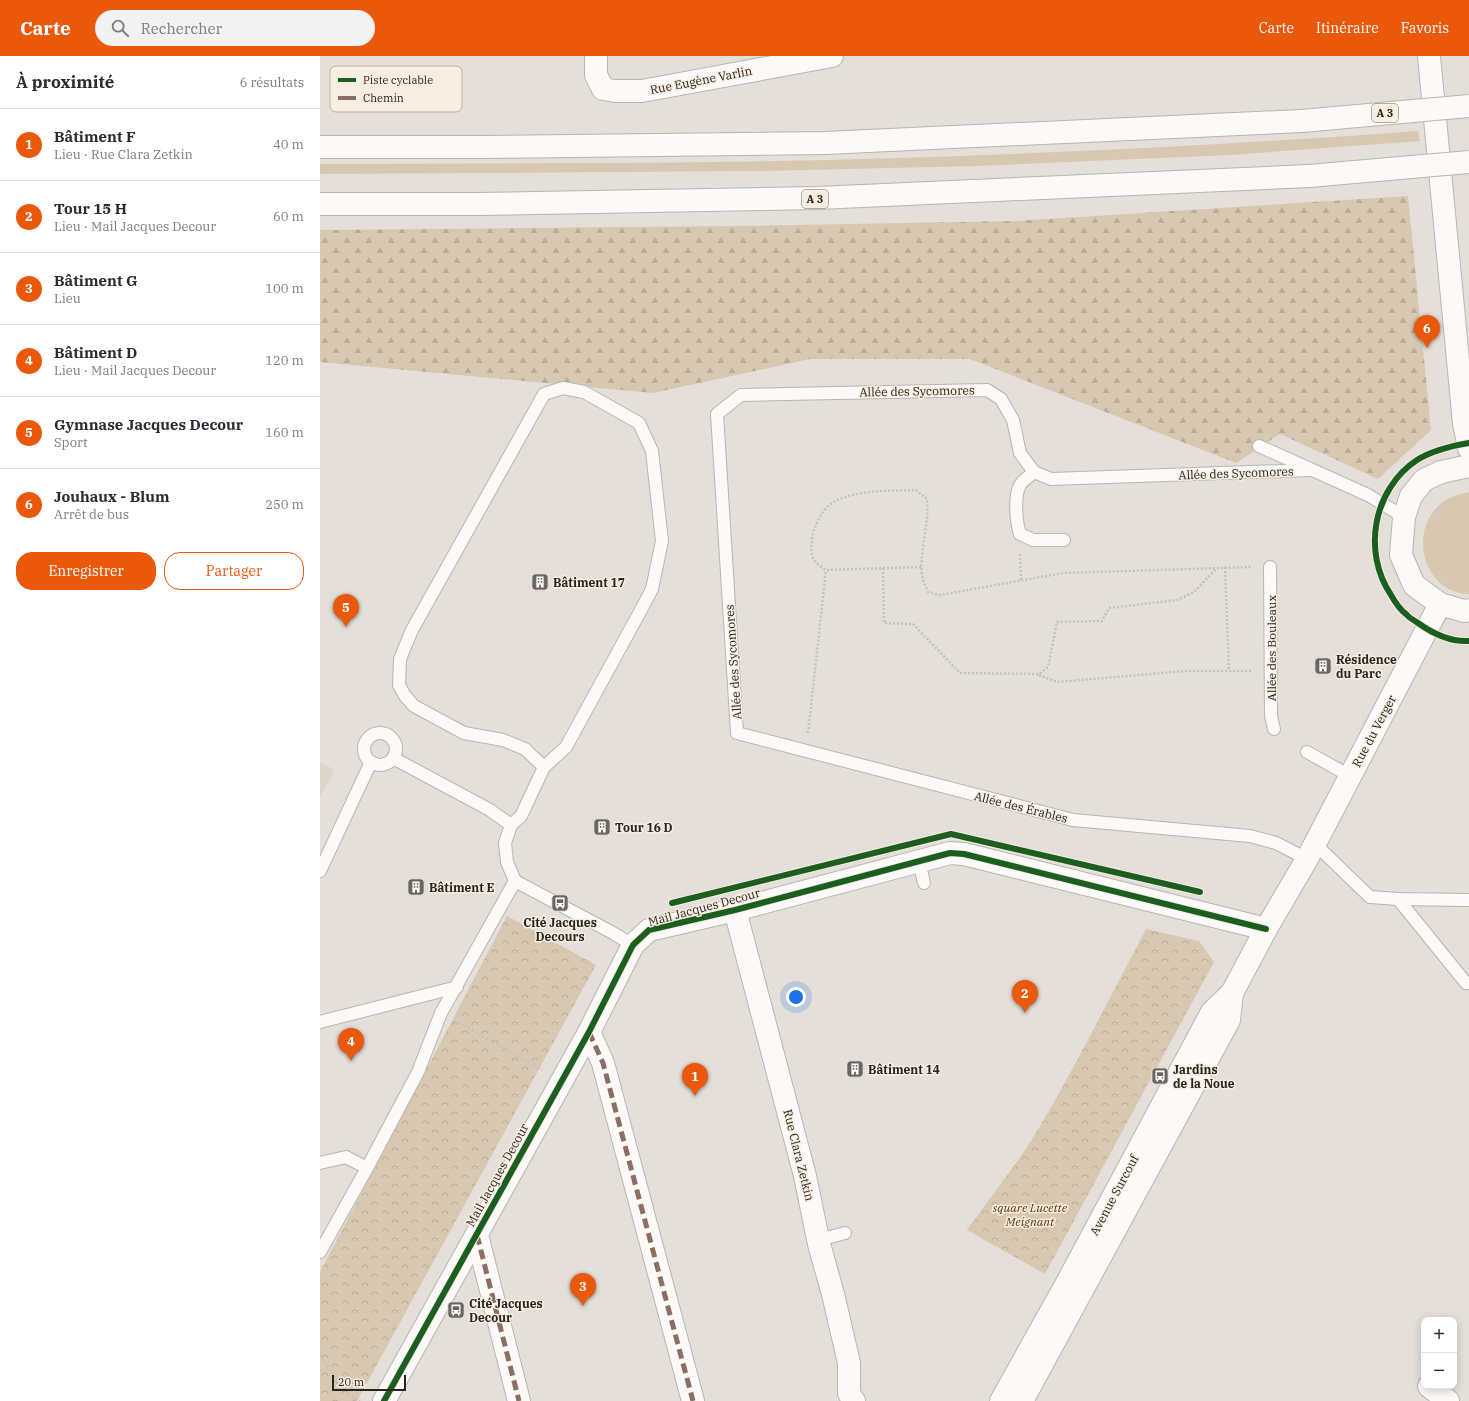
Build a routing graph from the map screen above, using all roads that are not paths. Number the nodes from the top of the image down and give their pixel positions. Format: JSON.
{"nodes":[{"id":1,"x":596,"y":56,"type":"edge"},
{"id":2,"x":832,"y":56,"type":"edge"},
{"id":3,"x":1429,"y":56,"type":"edge"},
{"id":4,"x":1469,"y":106,"type":"edge"},
{"id":5,"x":320,"y":147,"type":"edge"},
{"id":6,"x":1469,"y":162,"type":"edge"},
{"id":7,"x":320,"y":204,"type":"edge"},
{"id":8,"x":1259,"y":446,"type":"dead end"},
{"id":9,"x":1469,"y":448,"type":"edge"},
{"id":10,"x":1469,"y":466,"type":"edge"},
{"id":11,"x":1311,"y":470,"type":"junction"},
{"id":12,"x":1034,"y":472,"type":"junction"},
{"id":13,"x":1404,"y":517,"type":"junction"},
{"id":14,"x":1064,"y":540,"type":"dead end"},
{"id":15,"x":1270,"y":567,"type":"road end"},
{"id":16,"x":1440,"y":604,"type":"junction"},
{"id":17,"x":1469,"y":610,"type":"edge"},
{"id":18,"x":1274,"y":729,"type":"dead end"},
{"id":19,"x":737,"y":733,"type":"joint"},
{"id":20,"x":1307,"y":752,"type":"dead end"},
{"id":21,"x":393,"y":758,"type":"junction"},
{"id":22,"x":371,"y":762,"type":"junction"},
{"id":23,"x":544,"y":767,"type":"junction"},
{"id":24,"x":1350,"y":776,"type":"junction"},
{"id":25,"x":511,"y":825,"type":"junction"},
{"id":26,"x":1311,"y":851,"type":"junction"},
{"id":27,"x":919,"y":861,"type":"junction"},
{"id":28,"x":320,"y":871,"type":"edge"},
{"id":29,"x":515,"y":881,"type":"junction"},
{"id":30,"x":924,"y":883,"type":"dead end"},
{"id":31,"x":1398,"y":899,"type":"junction"},
{"id":32,"x":1469,"y":900,"type":"edge"},
{"id":33,"x":735,"y":910,"type":"junction"},
{"id":34,"x":1266,"y":929,"type":"junction"},
{"id":35,"x":633,"y":946,"type":"junction"},
{"id":36,"x":1469,"y":983,"type":"edge"},
{"id":37,"x":456,"y":987,"type":"junction"},
{"id":38,"x":1232,"y":993,"type":"junction"},
{"id":39,"x":320,"y":1022,"type":"edge"},
{"id":40,"x":588,"y":1032,"type":"junction"},
{"id":41,"x":320,"y":1164,"type":"edge"},
{"id":42,"x":367,"y":1168,"type":"junction"},
{"id":43,"x":845,"y":1233,"type":"dead end"},
{"id":44,"x":477,"y":1235,"type":"junction"},
{"id":45,"x":819,"y":1240,"type":"junction"},
{"id":46,"x":320,"y":1252,"type":"edge"},
{"id":47,"x":1433,"y":1389,"type":"edge"},
{"id":48,"x":847,"y":1396,"type":"edge"},
{"id":49,"x":384,"y":1401,"type":"edge"},
{"id":50,"x":519,"y":1401,"type":"edge"},
{"id":51,"x":693,"y":1401,"type":"edge"},
{"id":52,"x":1001,"y":1401,"type":"edge"},
{"id":53,"x":1022,"y":1401,"type":"edge"},
{"id":54,"x":1448,"y":1401,"type":"edge"}],
"edges":[{"from":1,"to":2,"type":"main road","name":"Rue Eugène Varlin"},
{"from":3,"to":9,"type":"main road"},
{"from":4,"to":5,"type":"main road","number":"A 3","bridge":true},
{"from":6,"to":7,"type":"main road","number":"A 3","bridge":true},
{"from":8,"to":11,"type":"lane"},
{"from":10,"to":13,"type":"main road"},
{"from":11,"to":12,"type":"lane","name":"Allée des Sycomores"},
{"from":11,"to":13,"type":"lane","name":"Allée des Sycomores"},
{"from":12,"to":14,"type":"lane"},
{"from":12,"to":19,"type":"lane","name":"Allée des Sycomores"},
{"from":13,"to":16,"type":"main road"},
{"from":15,"to":18,"type":"lane","name":"Allée des Bouleaux"},
{"from":16,"to":17,"type":"main road"},
{"from":16,"to":24,"type":"main road","name":"Rue du Verger"},
{"from":19,"to":26,"type":"lane","name":"Allée des Érables"},
{"from":20,"to":24,"type":"lane"},
{"from":21,"to":22,"type":"lane"},
{"from":21,"to":22,"type":"lane"},
{"from":21,"to":25,"type":"lane"},
{"from":22,"to":28,"type":"lane"},
{"from":23,"to":23,"type":"lane"},
{"from":23,"to":25,"type":"lane"},
{"from":24,"to":26,"type":"main road","name":"Rue du Verger"},
{"from":25,"to":29,"type":"lane"},
{"from":26,"to":31,"type":"lane","name":"Allée des Érables"},
{"from":26,"to":34,"type":"main road","name":"Avenue Surcouf"},
{"from":27,"to":30,"type":"lane"},
{"from":27,"to":33,"type":"main road","name":"Mail Jacques Decour"},
{"from":27,"to":34,"type":"main road","name":"Mail Jacques Decour"},
{"from":29,"to":35,"type":"lane"},
{"from":29,"to":37,"type":"lane"},
{"from":31,"to":32,"type":"lane","name":"Allée des Érables"},
{"from":31,"to":36,"type":"lane"},
{"from":33,"to":35,"type":"main road","name":"Mail Jacques Decour"},
{"from":33,"to":45,"type":"main road","name":"Rue Clara Zetkin"},
{"from":34,"to":38,"type":"main road","name":"Avenue Surcouf"},
{"from":35,"to":40,"type":"main road","name":"Mail Jacques Decour"},
{"from":37,"to":39,"type":"lane"},
{"from":37,"to":42,"type":"lane"},
{"from":38,"to":52,"type":"main road","name":"Avenue Surcouf"},
{"from":38,"to":53,"type":"main road","name":"Avenue Surcouf"},
{"from":40,"to":44,"type":"main road","name":"Mail Jacques Decour"},
{"from":40,"to":51,"type":"main road"},
{"from":41,"to":42,"type":"lane"},
{"from":42,"to":46,"type":"lane"},
{"from":43,"to":45,"type":"lane"},
{"from":44,"to":49,"type":"main road","name":"Mail Jacques Decour"},
{"from":44,"to":50,"type":"main road"},
{"from":45,"to":48,"type":"main road","name":"Rue Clara Zetkin"},
{"from":47,"to":54,"type":"main road"}]}
